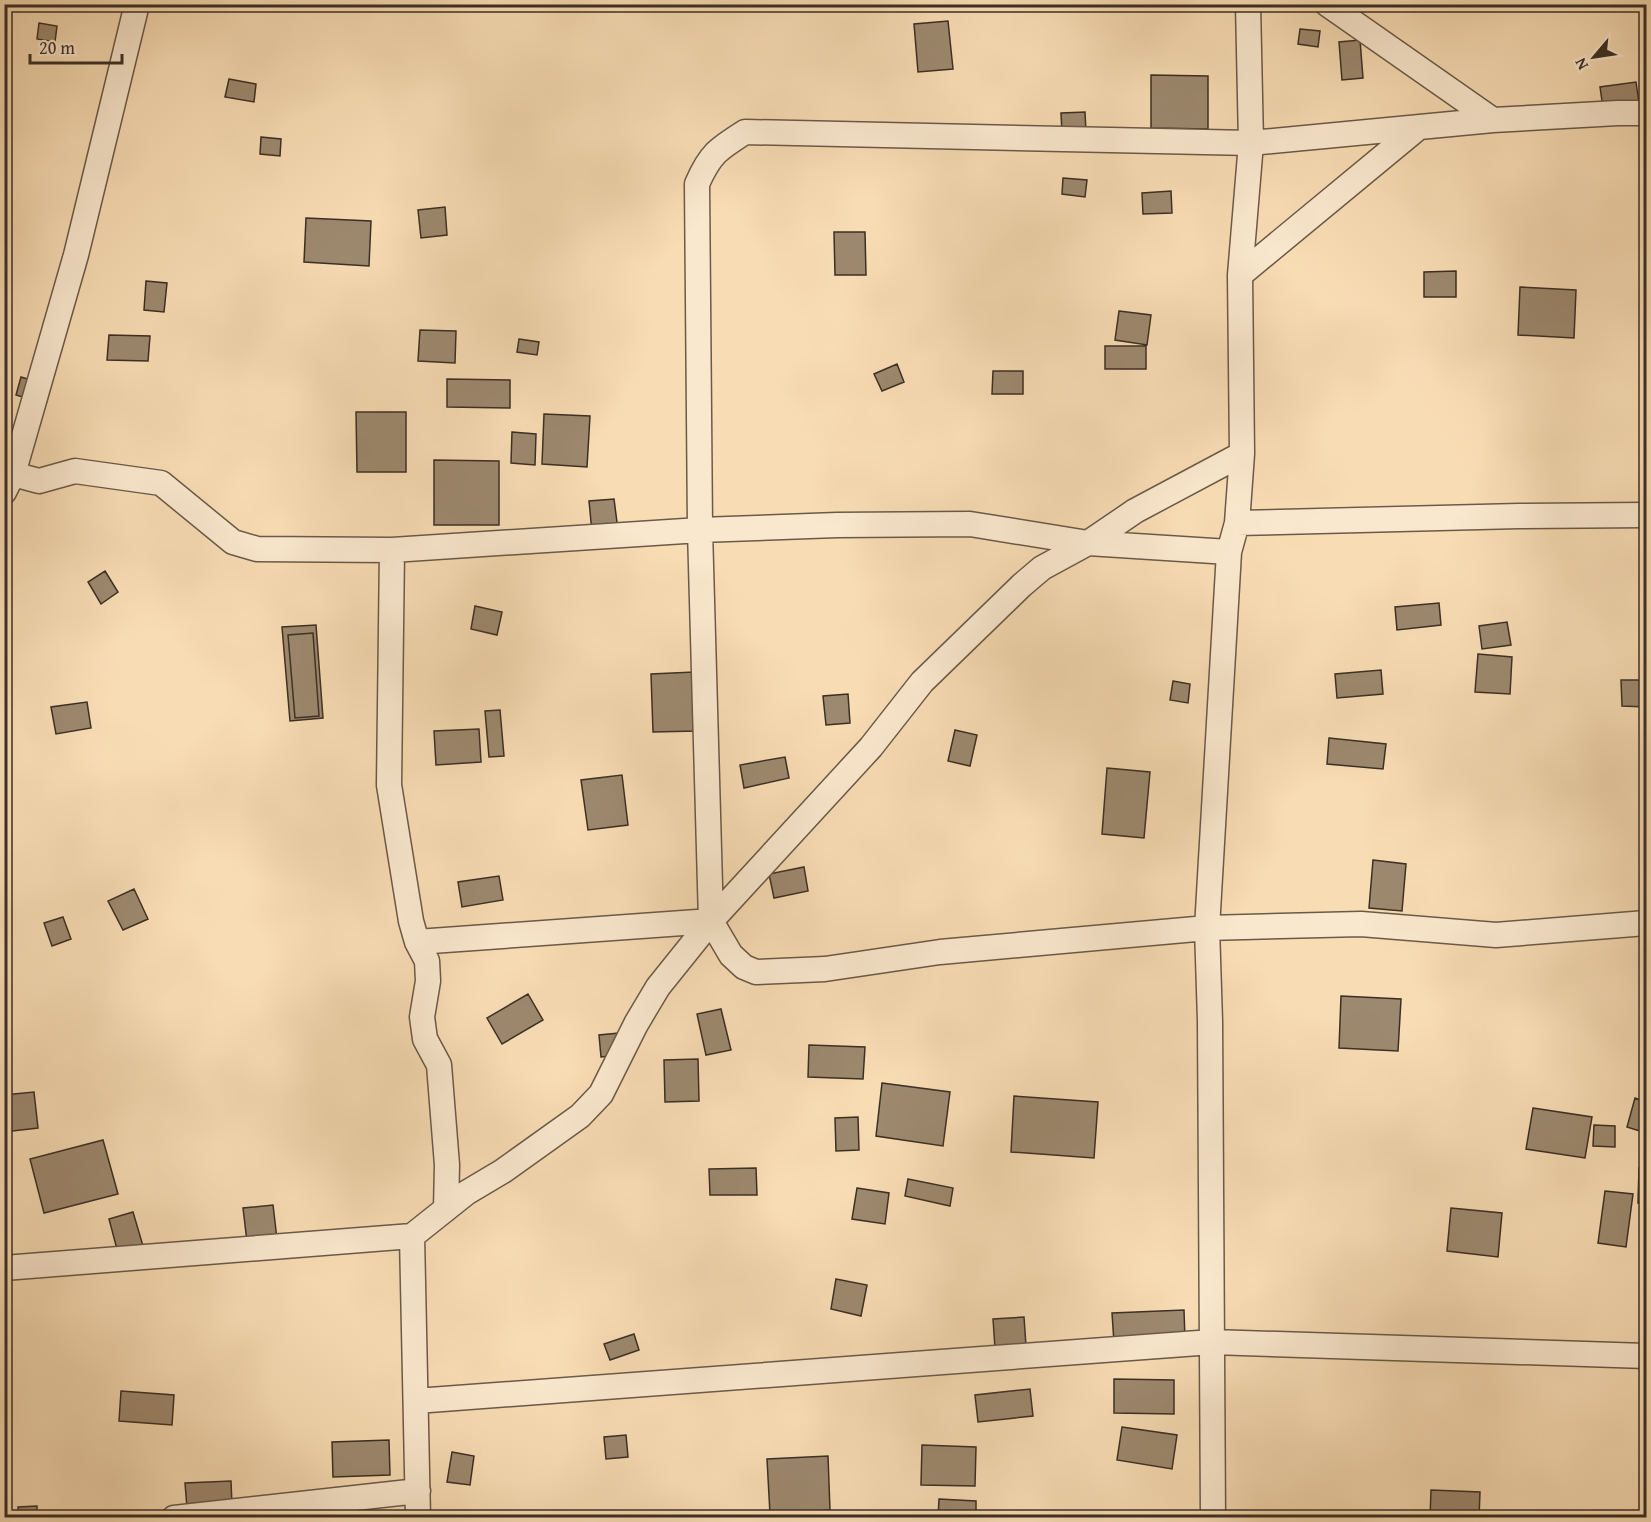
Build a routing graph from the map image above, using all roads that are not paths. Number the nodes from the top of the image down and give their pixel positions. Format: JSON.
{"nodes":[{"id":1,"x":137,"y":4,"type":"edge"},
{"id":2,"x":1248,"y":4,"type":"edge"},
{"id":3,"x":1327,"y":4,"type":"edge"},
{"id":4,"x":1647,"y":113,"type":"edge"},
{"id":5,"x":1493,"y":120,"type":"junction"},
{"id":6,"x":1419,"y":127,"type":"junction"},
{"id":7,"x":1251,"y":144,"type":"junction"},
{"id":8,"x":1240,"y":275,"type":"junction"},
{"id":9,"x":1242,"y":454,"type":"junction"},
{"id":10,"x":9,"y":483,"type":"edge"},
{"id":11,"x":1647,"y":515,"type":"edge"},
{"id":12,"x":1237,"y":523,"type":"junction"},
{"id":13,"x":700,"y":530,"type":"junction"},
{"id":14,"x":1088,"y":543,"type":"junction"},
{"id":15,"x":392,"y":550,"type":"junction"},
{"id":16,"x":1229,"y":552,"type":"junction"},
{"id":17,"x":711,"y":921,"type":"junction"},
{"id":18,"x":1647,"y":923,"type":"edge"},
{"id":19,"x":1207,"y":928,"type":"junction"},
{"id":20,"x":417,"y":942,"type":"junction"},
{"id":21,"x":692,"y":945,"type":"junction"},
{"id":22,"x":731,"y":955,"type":"junction"},
{"id":23,"x":446,"y":1209,"type":"junction"},
{"id":24,"x":412,"y":1236,"type":"junction"},
{"id":25,"x":4,"y":1269,"type":"edge"},
{"id":26,"x":1212,"y":1342,"type":"junction"},
{"id":27,"x":1647,"y":1356,"type":"edge"},
{"id":28,"x":416,"y":1401,"type":"junction"},
{"id":29,"x":418,"y":1491,"type":"junction"},
{"id":30,"x":174,"y":1518,"type":"edge"},
{"id":31,"x":418,"y":1518,"type":"edge"},
{"id":32,"x":1213,"y":1518,"type":"edge"}],
"edges":[{"from":1,"to":10,"type":"street"},
{"from":2,"to":7,"type":"street"},
{"from":3,"to":5,"type":"street"},
{"from":4,"to":5,"type":"street"},
{"from":5,"to":6,"type":"street"},
{"from":6,"to":7,"type":"street"},
{"from":6,"to":8,"type":"street"},
{"from":7,"to":8,"type":"street"},
{"from":7,"to":13,"type":"street"},
{"from":8,"to":9,"type":"street"},
{"from":9,"to":12,"type":"street"},
{"from":9,"to":14,"type":"street"},
{"from":10,"to":15,"type":"street"},
{"from":11,"to":12,"type":"street"},
{"from":12,"to":16,"type":"street"},
{"from":13,"to":14,"type":"street"},
{"from":13,"to":15,"type":"street"},
{"from":13,"to":17,"type":"street"},
{"from":14,"to":16,"type":"street"},
{"from":14,"to":17,"type":"street"},
{"from":15,"to":20,"type":"street"},
{"from":16,"to":19,"type":"street"},
{"from":17,"to":20,"type":"street"},
{"from":17,"to":21,"type":"street"},
{"from":17,"to":22,"type":"street"},
{"from":18,"to":19,"type":"street"},
{"from":19,"to":22,"type":"street"},
{"from":19,"to":26,"type":"street"},
{"from":20,"to":23,"type":"street"},
{"from":21,"to":22,"type":"street"},
{"from":21,"to":23,"type":"street"},
{"from":23,"to":24,"type":"street"},
{"from":24,"to":25,"type":"street"},
{"from":24,"to":28,"type":"street"},
{"from":26,"to":27,"type":"street"},
{"from":26,"to":28,"type":"street"},
{"from":26,"to":32,"type":"street"},
{"from":28,"to":29,"type":"street"},
{"from":29,"to":30,"type":"street"},
{"from":29,"to":31,"type":"street"}]}
